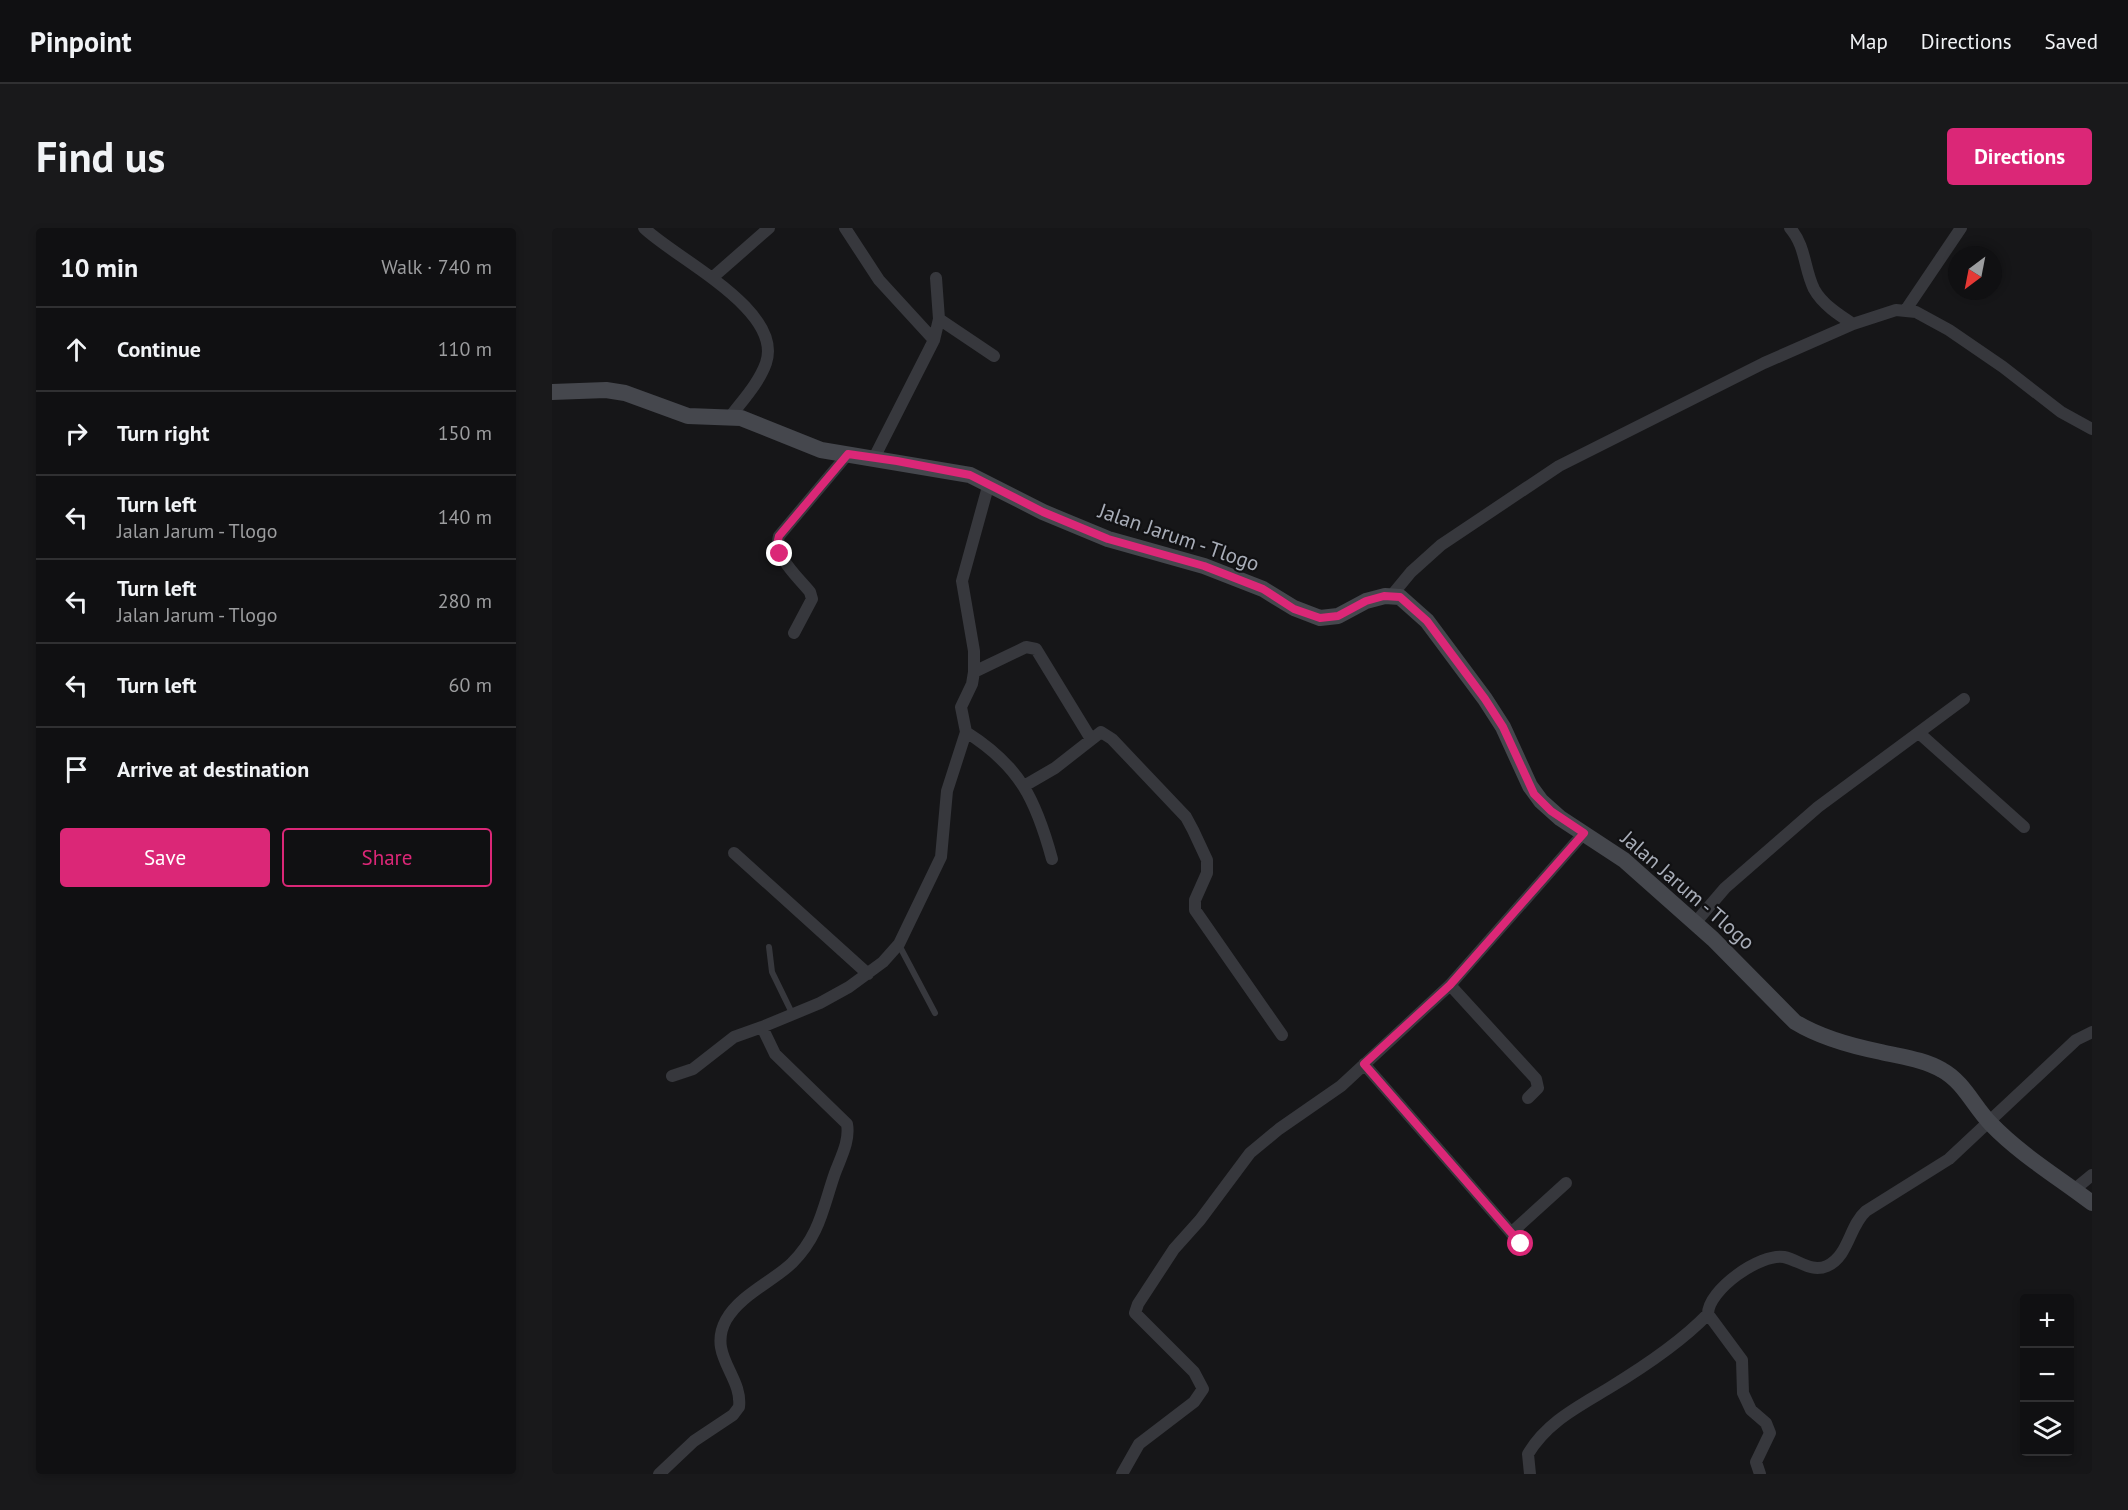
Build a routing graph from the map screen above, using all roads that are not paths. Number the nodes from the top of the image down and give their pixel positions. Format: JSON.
{"nodes":[{"id":1,"x":644,"y":228,"type":"edge"},
{"id":2,"x":769,"y":228,"type":"edge"},
{"id":3,"x":845,"y":228,"type":"edge"},
{"id":4,"x":1790,"y":228,"type":"edge"},
{"id":5,"x":1961,"y":228,"type":"edge"},
{"id":6,"x":712,"y":278,"type":"junction"},
{"id":7,"x":936,"y":278,"type":"dead end"},
{"id":8,"x":1905,"y":311,"type":"junction"},
{"id":9,"x":939,"y":319,"type":"junction"},
{"id":10,"x":1852,"y":324,"type":"junction"},
{"id":11,"x":934,"y":340,"type":"junction"},
{"id":12,"x":994,"y":356,"type":"dead end"},
{"id":13,"x":552,"y":392,"type":"edge"},
{"id":14,"x":730,"y":417,"type":"junction"},
{"id":15,"x":2092,"y":429,"type":"edge"},
{"id":16,"x":848,"y":454,"type":"junction"},
{"id":17,"x":874,"y":458,"type":"junction"},
{"id":18,"x":989,"y":483,"type":"junction"},
{"id":19,"x":1392,"y":595,"type":"junction"},
{"id":20,"x":795,"y":633,"type":"dead end"},
{"id":21,"x":974,"y":672,"type":"junction"},
{"id":22,"x":1964,"y":699,"type":"dead end"},
{"id":23,"x":966,"y":732,"type":"junction"},
{"id":24,"x":1919,"y":733,"type":"junction"},
{"id":25,"x":1091,"y":739,"type":"junction"},
{"id":26,"x":1024,"y":786,"type":"junction"},
{"id":27,"x":2024,"y":827,"type":"dead end"},
{"id":28,"x":1584,"y":833,"type":"junction"},
{"id":29,"x":735,"y":853,"type":"dead end"},
{"id":30,"x":1052,"y":860,"type":"dead end"},
{"id":31,"x":1695,"y":923,"type":"junction"},
{"id":32,"x":899,"y":944,"type":"junction"},
{"id":33,"x":769,"y":947,"type":"dead end"},
{"id":34,"x":868,"y":974,"type":"junction"},
{"id":35,"x":1450,"y":985,"type":"junction"},
{"id":36,"x":792,"y":1013,"type":"junction"},
{"id":37,"x":935,"y":1013,"type":"dead end"},
{"id":38,"x":762,"y":1027,"type":"junction"},
{"id":39,"x":2092,"y":1032,"type":"edge"},
{"id":40,"x":1282,"y":1035,"type":"dead end"},
{"id":41,"x":1364,"y":1064,"type":"junction"},
{"id":42,"x":672,"y":1076,"type":"dead end"},
{"id":43,"x":1528,"y":1098,"type":"dead end"},
{"id":44,"x":1990,"y":1123,"type":"junction"},
{"id":45,"x":2092,"y":1175,"type":"edge"},
{"id":46,"x":1566,"y":1183,"type":"dead end"},
{"id":47,"x":2075,"y":1189,"type":"junction"},
{"id":48,"x":2092,"y":1203,"type":"edge"},
{"id":49,"x":1511,"y":1233,"type":"junction"},
{"id":50,"x":1521,"y":1244,"type":"dead end"},
{"id":51,"x":1708,"y":1314,"type":"junction"},
{"id":52,"x":659,"y":1474,"type":"edge"},
{"id":53,"x":1122,"y":1474,"type":"edge"},
{"id":54,"x":1530,"y":1474,"type":"edge"},
{"id":55,"x":1760,"y":1474,"type":"edge"}],
"edges":[{"from":1,"to":6,"type":"street"},
{"from":2,"to":6,"type":"street"},
{"from":3,"to":11,"type":"street"},
{"from":4,"to":10,"type":"street"},
{"from":5,"to":8,"type":"street"},
{"from":6,"to":14,"type":"street"},
{"from":7,"to":9,"type":"street"},
{"from":8,"to":10,"type":"street"},
{"from":8,"to":15,"type":"street"},
{"from":9,"to":11,"type":"street"},
{"from":9,"to":12,"type":"street"},
{"from":10,"to":19,"type":"street"},
{"from":11,"to":17,"type":"street"},
{"from":13,"to":14,"type":"street","name":"Jalan Jarum - Tlogo"},
{"from":14,"to":16,"type":"street","name":"Jalan Jarum - Tlogo"},
{"from":16,"to":17,"type":"street","name":"Jalan Jarum - Tlogo"},
{"from":16,"to":20,"type":"street"},
{"from":17,"to":18,"type":"street","name":"Jalan Jarum - Tlogo"},
{"from":18,"to":19,"type":"street","name":"Jalan Jarum - Tlogo"},
{"from":18,"to":21,"type":"street"},
{"from":19,"to":28,"type":"street","name":"Jalan Jarum - Tlogo"},
{"from":21,"to":23,"type":"street"},
{"from":21,"to":25,"type":"street"},
{"from":22,"to":24,"type":"street"},
{"from":23,"to":26,"type":"street"},
{"from":23,"to":32,"type":"street"},
{"from":24,"to":27,"type":"street"},
{"from":24,"to":31,"type":"street"},
{"from":25,"to":26,"type":"street"},
{"from":25,"to":40,"type":"street"},
{"from":26,"to":30,"type":"street"},
{"from":28,"to":31,"type":"street","name":"Jalan Jarum - Tlogo"},
{"from":28,"to":35,"type":"street"},
{"from":29,"to":34,"type":"street"},
{"from":31,"to":44,"type":"street","name":"Jalan Jarum - Tlogo"},
{"from":32,"to":34,"type":"street"},
{"from":32,"to":37,"type":"lane"},
{"from":33,"to":36,"type":"lane"},
{"from":34,"to":36,"type":"street"},
{"from":35,"to":41,"type":"street"},
{"from":35,"to":43,"type":"street"},
{"from":36,"to":38,"type":"street"},
{"from":38,"to":42,"type":"street"},
{"from":38,"to":52,"type":"street"},
{"from":39,"to":44,"type":"street"},
{"from":41,"to":49,"type":"street"},
{"from":41,"to":53,"type":"street"},
{"from":44,"to":47,"type":"street","name":"Jalan Jarum - Tlogo"},
{"from":44,"to":51,"type":"street"},
{"from":45,"to":47,"type":"street"},
{"from":46,"to":49,"type":"street"},
{"from":47,"to":48,"type":"street","name":"Jalan Jarum - Tlogo"},
{"from":49,"to":50,"type":"street"},
{"from":51,"to":54,"type":"street"},
{"from":51,"to":55,"type":"street"}]}
